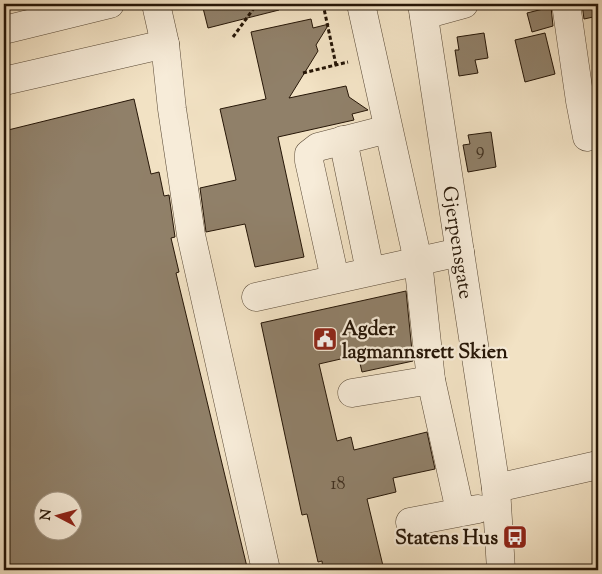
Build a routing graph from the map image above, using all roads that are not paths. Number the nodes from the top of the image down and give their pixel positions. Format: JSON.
{"nodes":[{"id":1,"x":110,"y":4,"type":"edge"},
{"id":2,"x":156,"y":4,"type":"edge"},
{"id":3,"x":361,"y":4,"type":"edge"},
{"id":4,"x":464,"y":4,"type":"edge"},
{"id":5,"x":566,"y":4,"type":"edge"},
{"id":6,"x":423,"y":9,"type":"edge"},
{"id":7,"x":4,"y":30,"type":"edge"},
{"id":8,"x":165,"y":44,"type":"junction"},
{"id":9,"x":4,"y":81,"type":"edge"},
{"id":10,"x":388,"y":128,"type":"junction"},
{"id":11,"x":587,"y":136,"type":"dead end"},
{"id":12,"x":343,"y":140,"type":"junction"},
{"id":13,"x":460,"y":252,"type":"junction"},
{"id":14,"x":418,"y":261,"type":"junction"},
{"id":15,"x":370,"y":272,"type":"junction"},
{"id":16,"x":335,"y":279,"type":"junction"},
{"id":17,"x":256,"y":297,"type":"dead end"},
{"id":18,"x":432,"y":380,"type":"junction"},
{"id":19,"x":352,"y":392,"type":"dead end"},
{"id":20,"x":598,"y":465,"type":"edge"},
{"id":21,"x":496,"y":497,"type":"junction"},
{"id":22,"x":460,"y":511,"type":"junction"},
{"id":23,"x":410,"y":522,"type":"dead end"},
{"id":24,"x":265,"y":564,"type":"edge"},
{"id":25,"x":501,"y":570,"type":"edge"}],
"edges":[{"from":1,"to":7,"type":"street"},
{"from":2,"to":8,"type":"street"},
{"from":3,"to":10,"type":"street"},
{"from":4,"to":6,"type":"street"},
{"from":5,"to":11,"type":"street"},
{"from":6,"to":13,"type":"street","name":"Gjerpensgate"},
{"from":8,"to":9,"type":"street"},
{"from":8,"to":24,"type":"street"},
{"from":10,"to":12,"type":"street"},
{"from":10,"to":14,"type":"street"},
{"from":12,"to":15,"type":"street"},
{"from":12,"to":16,"type":"street"},
{"from":13,"to":14,"type":"street"},
{"from":13,"to":21,"type":"street","name":"Gjerpensgate"},
{"from":14,"to":15,"type":"street"},
{"from":14,"to":18,"type":"street"},
{"from":15,"to":16,"type":"street"},
{"from":16,"to":17,"type":"street"},
{"from":18,"to":19,"type":"street"},
{"from":18,"to":22,"type":"street"},
{"from":20,"to":21,"type":"street"},
{"from":21,"to":22,"type":"street"},
{"from":21,"to":25,"type":"street","name":"Gjerpensgate"},
{"from":22,"to":23,"type":"street"}]}
